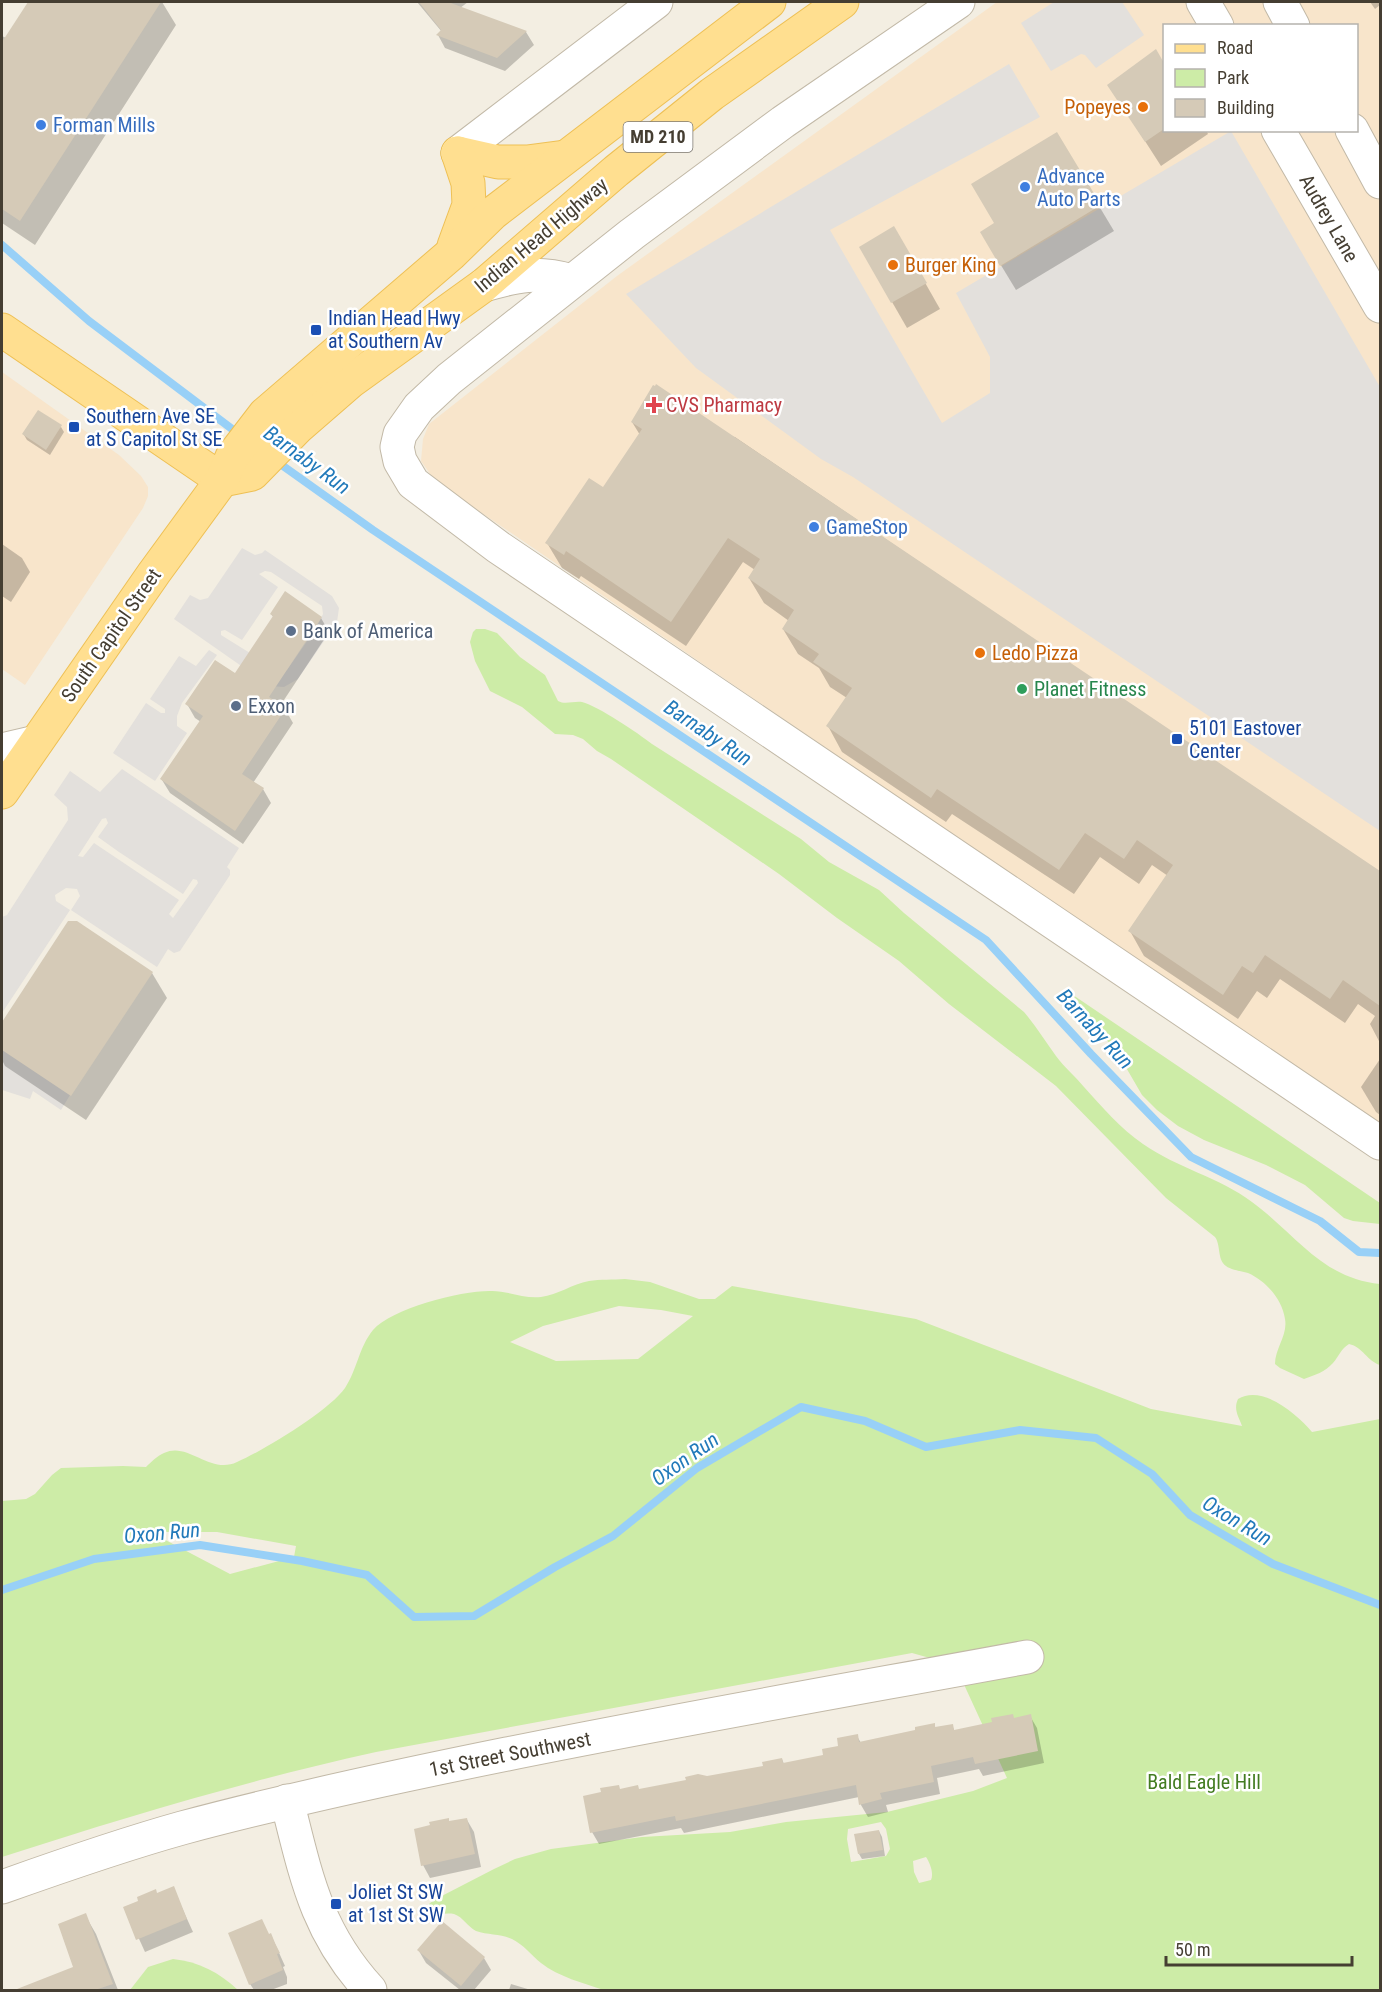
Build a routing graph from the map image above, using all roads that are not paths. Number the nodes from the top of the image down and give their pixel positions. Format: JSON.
{"nodes":[{"id":1,"x":656,"y":2,"type":"edge"},
{"id":2,"x":769,"y":2,"type":"edge"},
{"id":3,"x":842,"y":2,"type":"edge"},
{"id":4,"x":958,"y":2,"type":"edge"},
{"id":5,"x":1203,"y":2,"type":"edge"},
{"id":6,"x":1280,"y":2,"type":"edge"},
{"id":7,"x":1216,"y":24,"type":"edge"},
{"id":8,"x":1292,"y":24,"type":"edge"},
{"id":9,"x":1279,"y":132,"type":"edge"},
{"id":10,"x":1353,"y":132,"type":"edge"},
{"id":11,"x":458,"y":153,"type":"junction"},
{"id":12,"x":565,"y":157,"type":"junction"},
{"id":13,"x":1380,"y":182,"type":"edge"},
{"id":14,"x":451,"y":254,"type":"junction"},
{"id":15,"x":572,"y":281,"type":"junction"},
{"id":16,"x":484,"y":285,"type":"junction"},
{"id":17,"x":1380,"y":306,"type":"edge"},
{"id":18,"x":2,"y":330,"type":"edge"},
{"id":19,"x":235,"y":470,"type":"junction"},
{"id":20,"x":36,"y":742,"type":"junction"},
{"id":21,"x":2,"y":750,"type":"edge"},
{"id":22,"x":2,"y":792,"type":"edge"},
{"id":23,"x":1380,"y":1143,"type":"edge"},
{"id":24,"x":1027,"y":1657,"type":"dead end"},
{"id":25,"x":287,"y":1801,"type":"junction"},
{"id":26,"x":2,"y":1887,"type":"edge"},
{"id":27,"x":370,"y":1990,"type":"edge"}],
"edges":[{"from":1,"to":11,"type":"street"},
{"from":2,"to":12,"type":"main road","number":"MD 210"},
{"from":3,"to":16,"type":"main road","name":"Indian Head Highway","number":"MD 210"},
{"from":4,"to":15,"type":"street"},
{"from":5,"to":7,"type":"street"},
{"from":6,"to":8,"type":"street"},
{"from":9,"to":17,"type":"street","name":"Audrey Lane"},
{"from":10,"to":13,"type":"street"},
{"from":11,"to":12,"type":"main road"},
{"from":11,"to":14,"type":"main road"},
{"from":12,"to":14,"type":"main road","number":"MD 210"},
{"from":14,"to":19,"type":"main road","number":"MD 210"},
{"from":15,"to":16,"type":"street"},
{"from":15,"to":23,"type":"street"},
{"from":16,"to":19,"type":"main road","name":"Indian Head Highway","number":"MD 210"},
{"from":18,"to":19,"type":"main road"},
{"from":19,"to":20,"type":"main road","name":"South Capitol Street"},
{"from":20,"to":21,"type":"street"},
{"from":20,"to":22,"type":"main road","name":"South Capitol Street"},
{"from":24,"to":25,"type":"street","name":"1st Street Southwest"},
{"from":25,"to":26,"type":"street","name":"1st Street Southwest"},
{"from":25,"to":27,"type":"street"}]}
